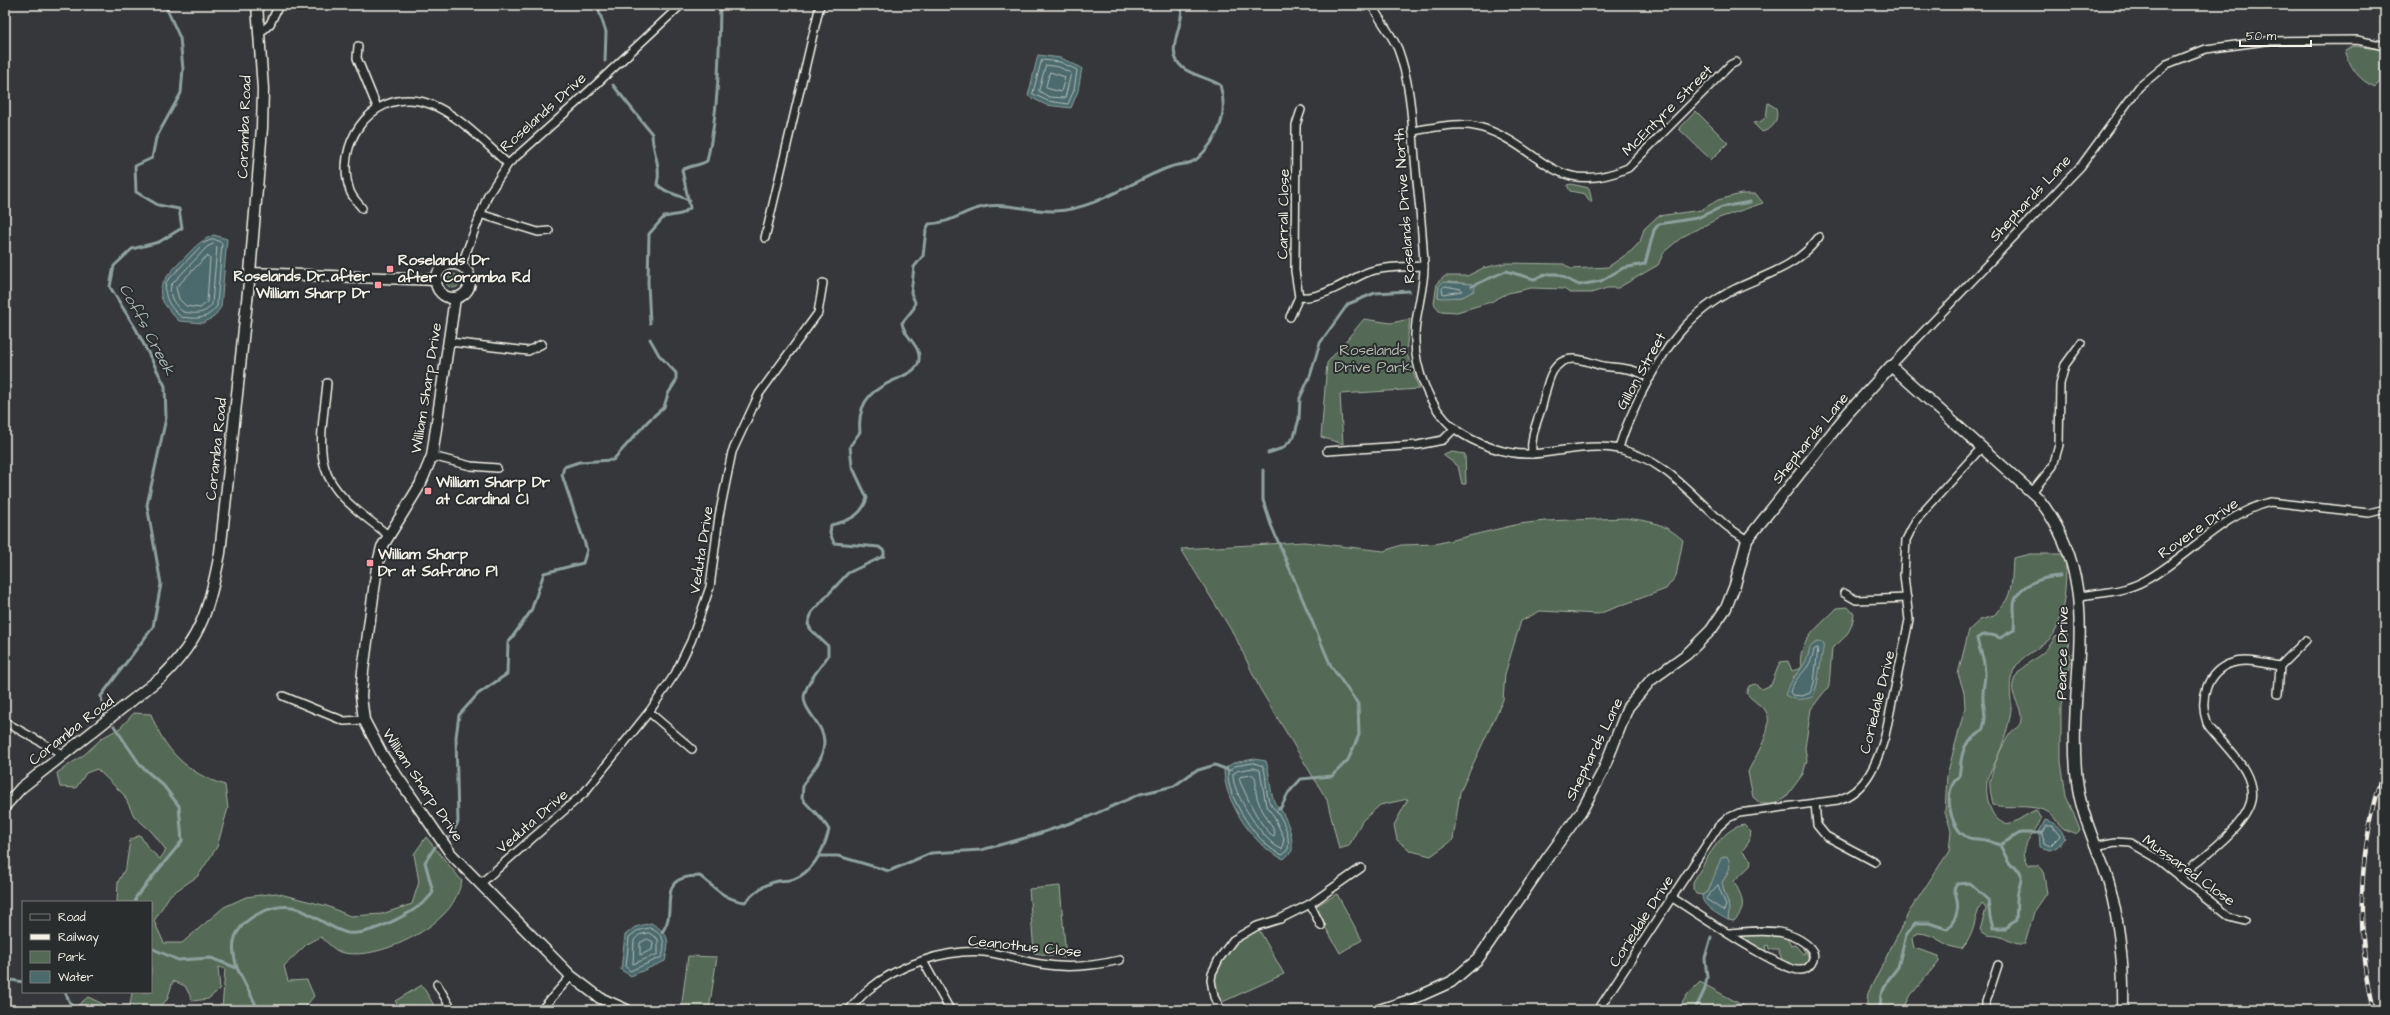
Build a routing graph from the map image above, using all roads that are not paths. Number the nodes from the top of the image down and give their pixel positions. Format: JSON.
{"nodes":[{"id":1,"x":257,"y":5,"type":"edge"},
{"id":2,"x":279,"y":5,"type":"edge"},
{"id":3,"x":681,"y":5,"type":"edge"},
{"id":4,"x":820,"y":5,"type":"edge"},
{"id":5,"x":1374,"y":9,"type":"dead end"},
{"id":6,"x":260,"y":33,"type":"junction"},
{"id":7,"x":358,"y":46,"type":"dead end"},
{"id":8,"x":2385,"y":46,"type":"edge"},
{"id":9,"x":1736,"y":62,"type":"dead end"},
{"id":10,"x":377,"y":107,"type":"junction"},
{"id":11,"x":1301,"y":110,"type":"dead end"},
{"id":12,"x":1412,"y":131,"type":"junction"},
{"id":13,"x":508,"y":164,"type":"junction"},
{"id":14,"x":362,"y":208,"type":"dead end"},
{"id":15,"x":480,"y":214,"type":"junction"},
{"id":16,"x":549,"y":231,"type":"dead end"},
{"id":17,"x":1819,"y":237,"type":"dead end"},
{"id":18,"x":766,"y":238,"type":"dead end"},
{"id":19,"x":461,"y":266,"type":"junction"},
{"id":20,"x":1424,"y":266,"type":"junction"},
{"id":21,"x":250,"y":273,"type":"junction"},
{"id":22,"x":437,"y":280,"type":"junction"},
{"id":23,"x":823,"y":283,"type":"dead end"},
{"id":24,"x":1299,"y":297,"type":"junction"},
{"id":25,"x":455,"y":298,"type":"junction"},
{"id":26,"x":1290,"y":317,"type":"dead end"},
{"id":27,"x":450,"y":342,"type":"junction"},
{"id":28,"x":2081,"y":343,"type":"dead end"},
{"id":29,"x":542,"y":344,"type":"dead end"},
{"id":30,"x":1891,"y":366,"type":"junction"},
{"id":31,"x":1650,"y":378,"type":"junction"},
{"id":32,"x":327,"y":383,"type":"dead end"},
{"id":33,"x":1455,"y":428,"type":"junction"},
{"id":34,"x":1982,"y":446,"type":"junction"},
{"id":35,"x":1619,"y":449,"type":"junction"},
{"id":36,"x":1327,"y":451,"type":"dead end"},
{"id":37,"x":1532,"y":454,"type":"junction"},
{"id":38,"x":432,"y":456,"type":"junction"},
{"id":39,"x":497,"y":468,"type":"dead end"},
{"id":40,"x":2032,"y":492,"type":"junction"},
{"id":41,"x":2385,"y":509,"type":"edge"},
{"id":42,"x":389,"y":536,"type":"junction"},
{"id":43,"x":1747,"y":540,"type":"junction"},
{"id":44,"x":1844,"y":593,"type":"dead end"},
{"id":45,"x":2078,"y":596,"type":"junction"},
{"id":46,"x":1907,"y":598,"type":"junction"},
{"id":47,"x":2306,"y":640,"type":"dead end"},
{"id":48,"x":2280,"y":666,"type":"junction"},
{"id":49,"x":2278,"y":694,"type":"dead end"},
{"id":50,"x":284,"y":696,"type":"dead end"},
{"id":51,"x":649,"y":712,"type":"junction"},
{"id":52,"x":364,"y":720,"type":"junction"},
{"id":53,"x":5,"y":722,"type":"edge"},
{"id":54,"x":692,"y":749,"type":"dead end"},
{"id":55,"x":64,"y":755,"type":"junction"},
{"id":56,"x":1815,"y":803,"type":"junction"},
{"id":57,"x":5,"y":806,"type":"edge"},
{"id":58,"x":2095,"y":846,"type":"junction"},
{"id":59,"x":1875,"y":862,"type":"dead end"},
{"id":60,"x":1360,"y":868,"type":"dead end"},
{"id":61,"x":2179,"y":877,"type":"junction"},
{"id":62,"x":480,"y":884,"type":"junction"},
{"id":63,"x":1671,"y":897,"type":"junction"},
{"id":64,"x":1310,"y":904,"type":"junction"},
{"id":65,"x":2244,"y":921,"type":"dead end"},
{"id":66,"x":1321,"y":926,"type":"dead end"},
{"id":67,"x":1728,"y":933,"type":"junction"},
{"id":68,"x":1120,"y":960,"type":"dead end"},
{"id":69,"x":923,"y":961,"type":"junction"},
{"id":70,"x":1998,"y":965,"type":"dead end"},
{"id":71,"x":570,"y":976,"type":"junction"},
{"id":72,"x":437,"y":984,"type":"dead end"},
{"id":73,"x":452,"y":1010,"type":"edge"},
{"id":74,"x":541,"y":1010,"type":"edge"},
{"id":75,"x":627,"y":1010,"type":"edge"},
{"id":76,"x":849,"y":1010,"type":"edge"},
{"id":77,"x":950,"y":1010,"type":"edge"},
{"id":78,"x":1221,"y":1010,"type":"edge"},
{"id":79,"x":1379,"y":1010,"type":"edge"},
{"id":80,"x":1598,"y":1010,"type":"edge"},
{"id":81,"x":1986,"y":1010,"type":"edge"},
{"id":82,"x":2123,"y":1010,"type":"edge"}],
"edges":[{"from":1,"to":6,"type":"street","name":"Coramba Road"},
{"from":2,"to":6,"type":"street"},
{"from":3,"to":13,"type":"street","name":"Roselands Drive"},
{"from":4,"to":18,"type":"street"},
{"from":5,"to":12,"type":"street","name":"Roselands Drive North"},
{"from":6,"to":21,"type":"street","name":"Coramba Road"},
{"from":7,"to":10,"type":"street"},
{"from":8,"to":30,"type":"street","name":"Shephards Lane"},
{"from":9,"to":12,"type":"street","name":"McEntyre Street"},
{"from":10,"to":13,"type":"street"},
{"from":10,"to":14,"type":"street"},
{"from":11,"to":24,"type":"street","name":"Carrall Close"},
{"from":12,"to":20,"type":"street","name":"Roselands Drive North"},
{"from":13,"to":15,"type":"street","name":"Roselands Drive"},
{"from":15,"to":16,"type":"street"},
{"from":15,"to":19,"type":"street","name":"Roselands Drive"},
{"from":17,"to":31,"type":"street","name":"Gillon Street"},
{"from":19,"to":22,"type":"street"},
{"from":19,"to":25,"type":"street"},
{"from":20,"to":24,"type":"street"},
{"from":20,"to":33,"type":"street","name":"Roselands Drive North"},
{"from":21,"to":22,"type":"street"},
{"from":21,"to":55,"type":"street","name":"Coramba Road"},
{"from":22,"to":25,"type":"street"},
{"from":23,"to":51,"type":"street","name":"Veduta Drive"},
{"from":24,"to":26,"type":"street"},
{"from":25,"to":27,"type":"street","name":"William Sharp Drive"},
{"from":27,"to":29,"type":"street"},
{"from":27,"to":38,"type":"street","name":"William Sharp Drive"},
{"from":28,"to":40,"type":"street"},
{"from":30,"to":34,"type":"street","name":"Pearce Drive"},
{"from":30,"to":43,"type":"street","name":"Shephards Lane"},
{"from":31,"to":35,"type":"street","name":"Gillon Street"},
{"from":31,"to":37,"type":"street"},
{"from":32,"to":42,"type":"street"},
{"from":33,"to":36,"type":"street"},
{"from":33,"to":37,"type":"street","name":"Roselands Drive North"},
{"from":34,"to":40,"type":"street","name":"Pearce Drive"},
{"from":34,"to":46,"type":"street","name":"Coriedale Drive"},
{"from":35,"to":37,"type":"street","name":"Roselands Drive North"},
{"from":35,"to":43,"type":"street","name":"Roselands Drive North"},
{"from":38,"to":39,"type":"street"},
{"from":38,"to":42,"type":"street","name":"William Sharp Drive"},
{"from":40,"to":45,"type":"street","name":"Pearce Drive"},
{"from":41,"to":45,"type":"street","name":"Rovere Drive"},
{"from":42,"to":52,"type":"street","name":"William Sharp Drive"},
{"from":43,"to":79,"type":"street","name":"Shephards Lane"},
{"from":44,"to":46,"type":"street"},
{"from":45,"to":58,"type":"street","name":"Pearce Drive"},
{"from":46,"to":56,"type":"street","name":"Coriedale Drive"},
{"from":47,"to":48,"type":"street"},
{"from":48,"to":49,"type":"street"},
{"from":48,"to":61,"type":"street"},
{"from":50,"to":52,"type":"street"},
{"from":51,"to":54,"type":"street"},
{"from":51,"to":62,"type":"street","name":"Veduta Drive"},
{"from":52,"to":62,"type":"street","name":"William Sharp Drive"},
{"from":53,"to":55,"type":"street"},
{"from":55,"to":57,"type":"street","name":"Coramba Road"},
{"from":56,"to":59,"type":"street"},
{"from":56,"to":63,"type":"street","name":"Coriedale Drive"},
{"from":58,"to":61,"type":"street","name":"Mussared Close"},
{"from":58,"to":82,"type":"street","name":"Pearce Drive"},
{"from":60,"to":64,"type":"street"},
{"from":61,"to":65,"type":"street","name":"Mussared Close"},
{"from":62,"to":71,"type":"street","name":"William Sharp Drive"},
{"from":63,"to":67,"type":"street"},
{"from":63,"to":80,"type":"street","name":"Coriedale Drive"},
{"from":64,"to":66,"type":"street"},
{"from":64,"to":78,"type":"street"},
{"from":67,"to":67,"type":"street"},
{"from":68,"to":69,"type":"street","name":"Ceanothus Close"},
{"from":69,"to":76,"type":"street","name":"Ceanothus Close"},
{"from":69,"to":77,"type":"street"},
{"from":70,"to":81,"type":"street"},
{"from":71,"to":74,"type":"street"},
{"from":71,"to":75,"type":"street","name":"William Sharp Drive"},
{"from":72,"to":73,"type":"street"}]}
